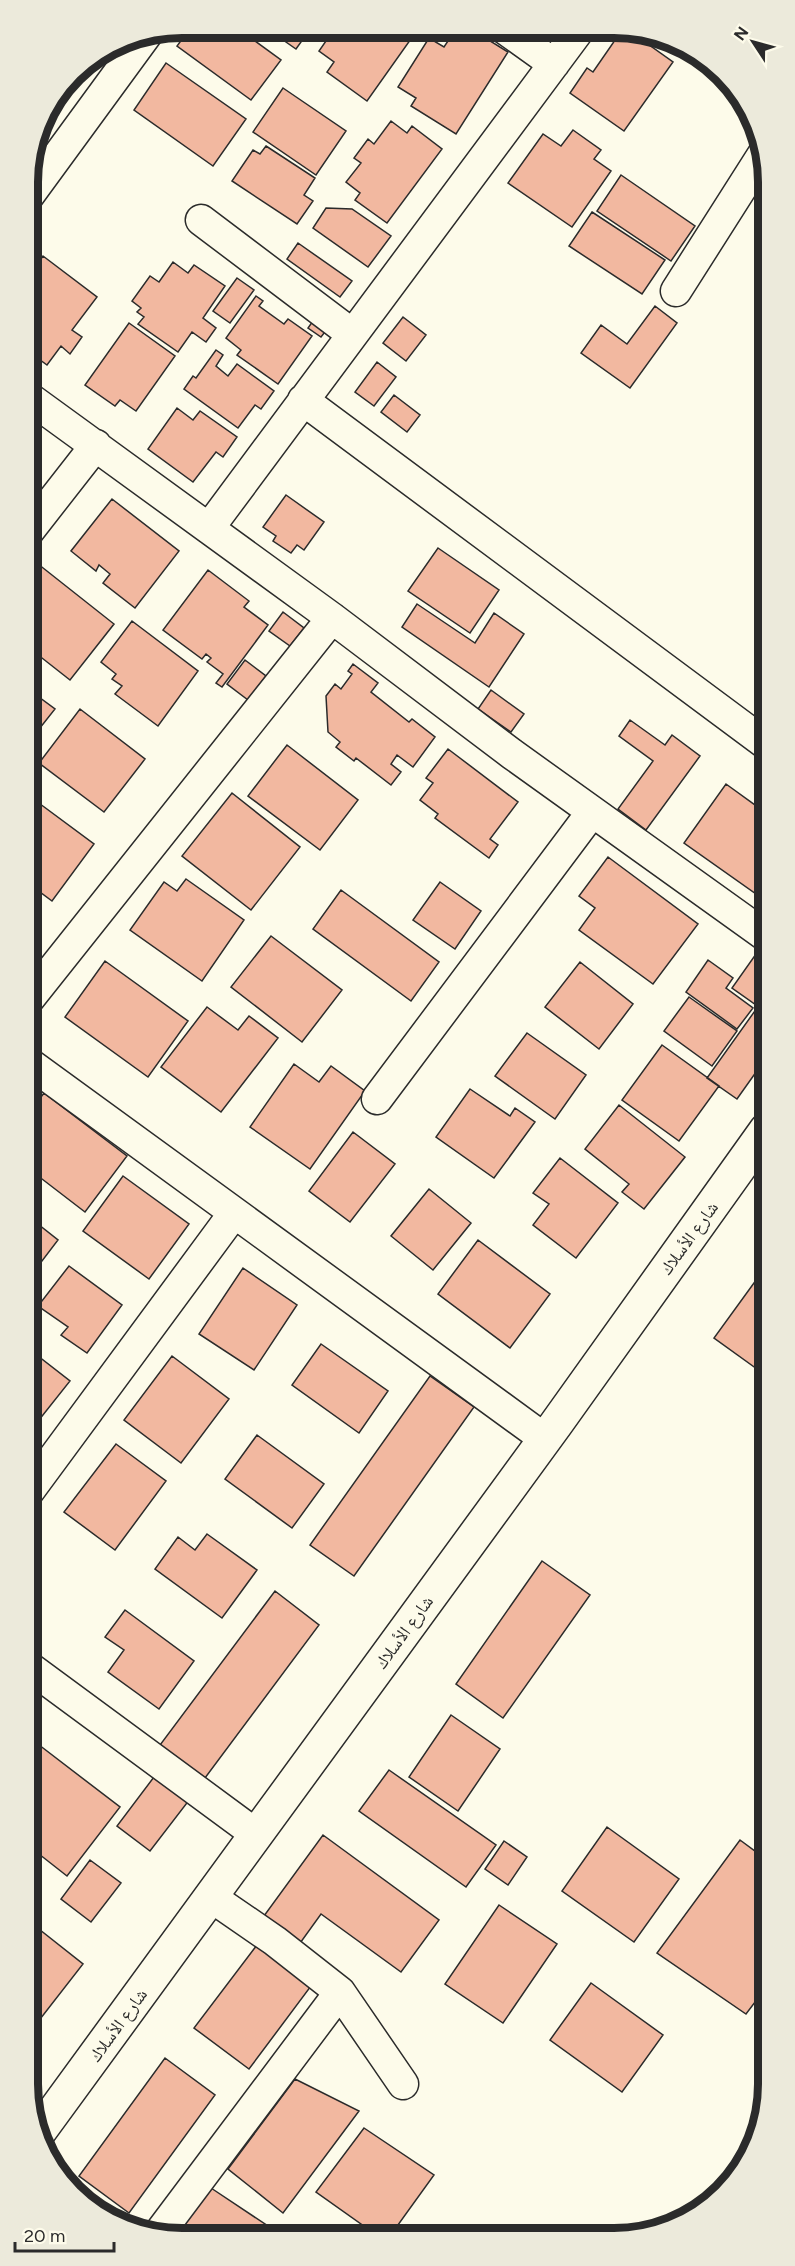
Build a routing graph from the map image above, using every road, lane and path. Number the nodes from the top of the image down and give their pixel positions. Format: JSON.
{"nodes":[{"id":1,"x":518,"y":38,"type":"edge"},
{"id":2,"x":573,"y":38,"type":"edge"},
{"id":3,"x":140,"y":43,"type":"edge"},
{"id":4,"x":554,"y":64,"type":"junction"},
{"id":5,"x":756,"y":165,"type":"edge"},
{"id":6,"x":38,"y":183,"type":"edge"},
{"id":7,"x":201,"y":220,"type":"dead end"},
{"id":8,"x":676,"y":291,"type":"dead end"},
{"id":9,"x":352,"y":334,"type":"junction"},
{"id":10,"x":303,"y":400,"type":"junction"},
{"id":11,"x":38,"y":404,"type":"edge"},
{"id":12,"x":96,"y":445,"type":"junction"},
{"id":13,"x":38,"y":519,"type":"edge"},
{"id":14,"x":209,"y":528,"type":"junction"},
{"id":15,"x":332,"y":618,"type":"junction"},
{"id":16,"x":758,"y":738,"type":"edge"},
{"id":17,"x":592,"y":812,"type":"junction"},
{"id":18,"x":758,"y":930,"type":"edge"},
{"id":19,"x":38,"y":986,"type":"edge"},
{"id":20,"x":38,"y":1070,"type":"edge"},
{"id":21,"x":377,"y":1099,"type":"dead end"},
{"id":22,"x":757,"y":1142,"type":"edge"},
{"id":23,"x":234,"y":1213,"type":"junction"},
{"id":24,"x":545,"y":1439,"type":"junction"},
{"id":25,"x":38,"y":1479,"type":"edge"},
{"id":26,"x":38,"y":1674,"type":"edge"},
{"id":27,"x":256,"y":1835,"type":"junction"},
{"id":28,"x":211,"y":1897,"type":"junction"},
{"id":29,"x":340,"y":1992,"type":"junction"},
{"id":30,"x":403,"y":2084,"type":"dead end"},
{"id":31,"x":44,"y":2126,"type":"edge"},
{"id":32,"x":164,"y":2227,"type":"edge"}],
"edges":[{"from":1,"to":4,"type":"street"},
{"from":2,"to":4,"type":"street"},
{"from":3,"to":6,"type":"street"},
{"from":4,"to":9,"type":"street"},
{"from":5,"to":8,"type":"street"},
{"from":7,"to":9,"type":"street"},
{"from":9,"to":10,"type":"street"},
{"from":10,"to":14,"type":"street"},
{"from":10,"to":16,"type":"street"},
{"from":11,"to":12,"type":"street"},
{"from":12,"to":13,"type":"street"},
{"from":12,"to":14,"type":"street"},
{"from":14,"to":15,"type":"street"},
{"from":15,"to":17,"type":"street"},
{"from":15,"to":19,"type":"street"},
{"from":17,"to":18,"type":"street"},
{"from":17,"to":21,"type":"street"},
{"from":20,"to":23,"type":"street"},
{"from":22,"to":24,"type":"street","name":"شارع الأسلاك"},
{"from":23,"to":24,"type":"street"},
{"from":23,"to":25,"type":"street"},
{"from":24,"to":27,"type":"street","name":"شارع الأسلاك"},
{"from":26,"to":27,"type":"street"},
{"from":27,"to":28,"type":"street","name":"شارع الأسلاك"},
{"from":28,"to":29,"type":"street"},
{"from":28,"to":31,"type":"street","name":"شارع الأسلاك"},
{"from":29,"to":30,"type":"street"},
{"from":29,"to":32,"type":"street"}]}
